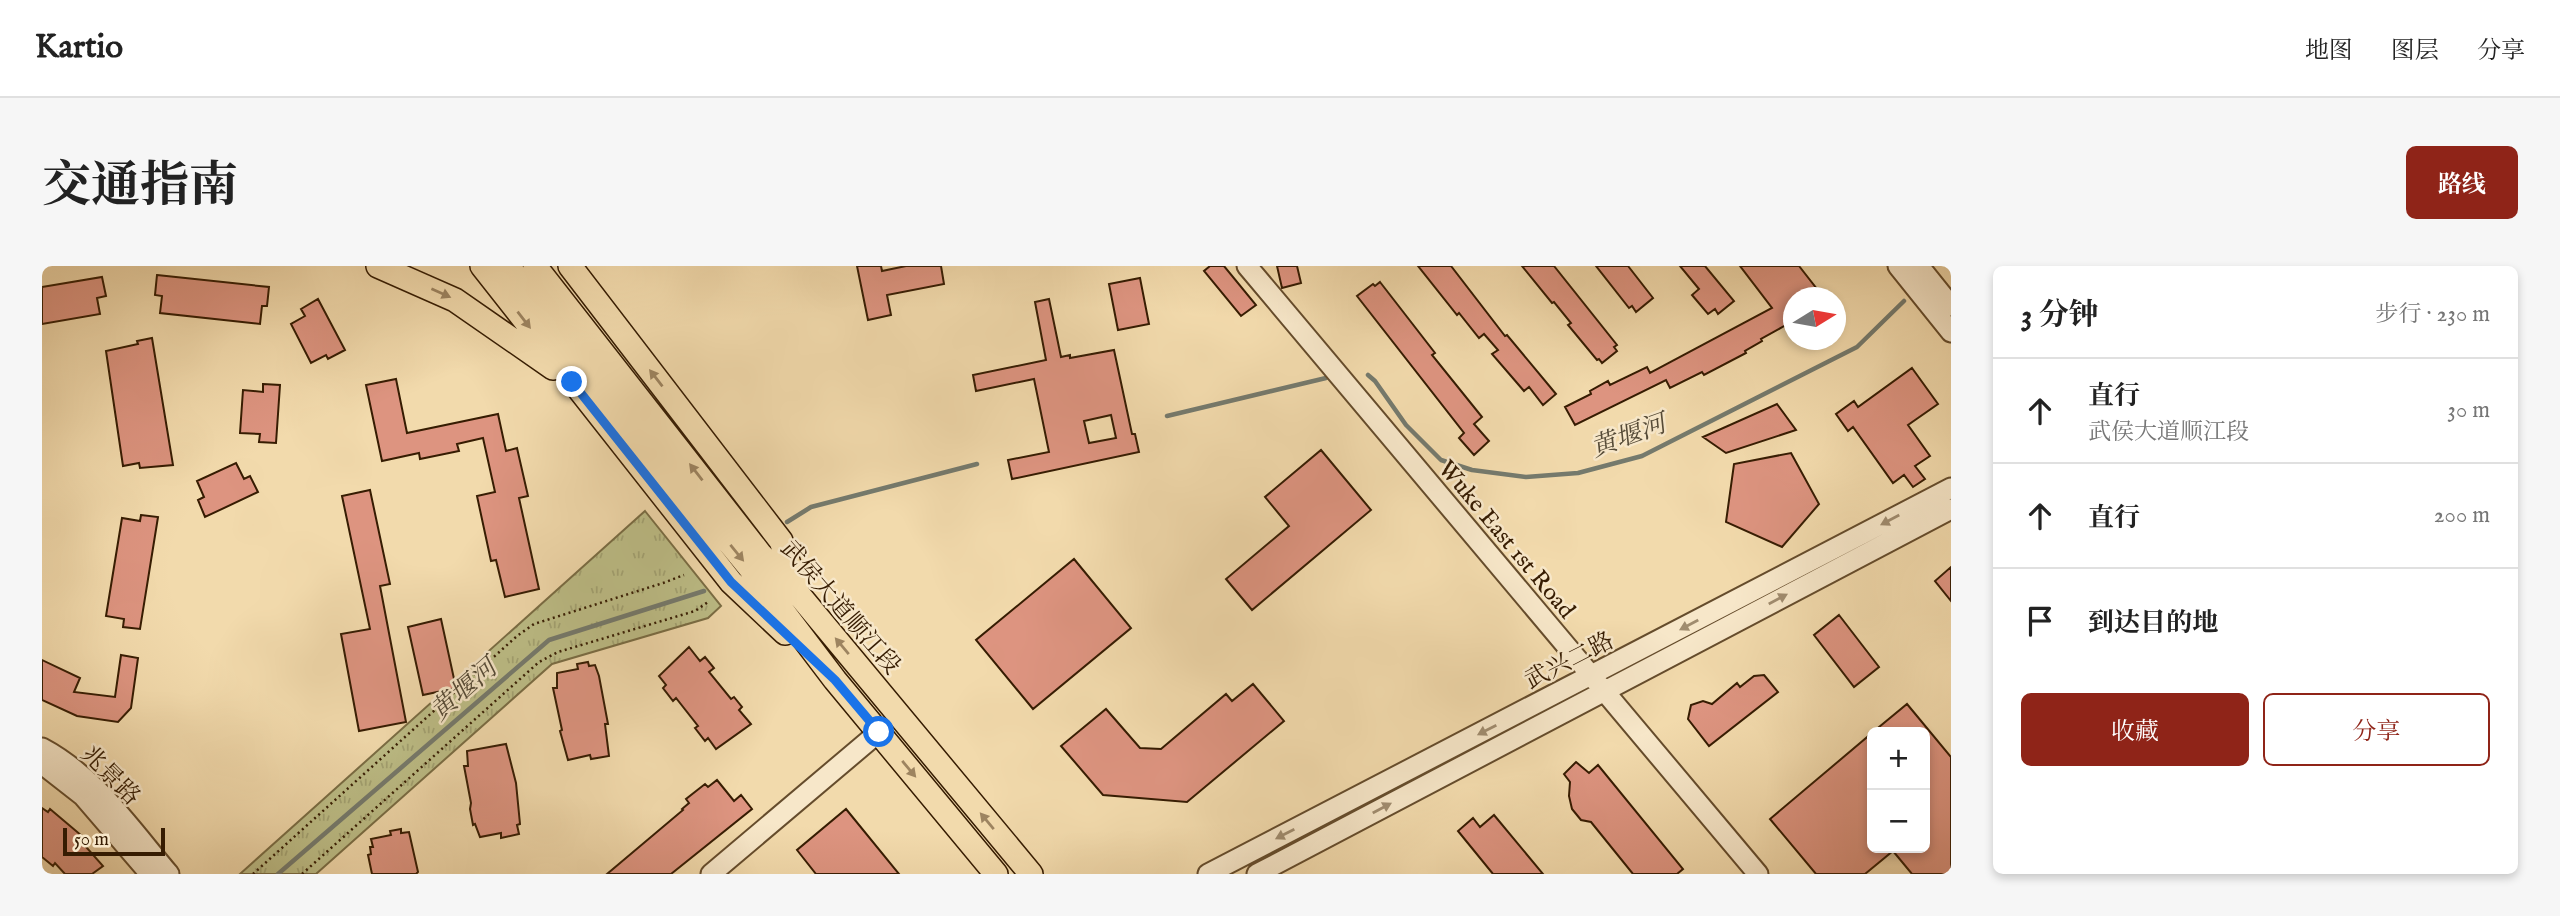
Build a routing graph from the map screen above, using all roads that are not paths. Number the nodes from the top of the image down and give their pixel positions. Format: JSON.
{"nodes":[{"id":1,"x":378,"y":266,"type":"edge"},
{"id":2,"x":482,"y":266,"type":"edge"},
{"id":3,"x":508,"y":266,"type":"edge"},
{"id":4,"x":535,"y":266,"type":"edge"},
{"id":5,"x":570,"y":266,"type":"edge"},
{"id":6,"x":1247,"y":266,"type":"edge"},
{"id":7,"x":1898,"y":266,"type":"edge"},
{"id":8,"x":1919,"y":266,"type":"edge"},
{"id":9,"x":1951,"y":306,"type":"edge"},
{"id":10,"x":1951,"y":332,"type":"edge"},
{"id":11,"x":609,"y":379,"type":"junction"},
{"id":12,"x":572,"y":382,"type":"junction"},
{"id":13,"x":1951,"y":488,"type":"edge"},
{"id":14,"x":1951,"y":509,"type":"edge"},
{"id":15,"x":800,"y":596,"type":"junction"},
{"id":16,"x":835,"y":680,"type":"junction"},
{"id":17,"x":1598,"y":683,"type":"junction"},
{"id":18,"x":879,"y":732,"type":"junction"},
{"id":19,"x":42,"y":748,"type":"edge"},
{"id":20,"x":42,"y":764,"type":"edge"},
{"id":21,"x":150,"y":874,"type":"edge"},
{"id":22,"x":169,"y":874,"type":"edge"},
{"id":23,"x":711,"y":874,"type":"edge"},
{"id":24,"x":996,"y":874,"type":"edge"},
{"id":25,"x":1031,"y":874,"type":"edge"},
{"id":26,"x":1208,"y":874,"type":"edge"},
{"id":27,"x":1257,"y":874,"type":"edge"},
{"id":28,"x":1758,"y":874,"type":"edge"}],
"edges":[{"from":1,"to":12,"type":"main road","one_way":true},
{"from":2,"to":12,"type":"main road","one_way":true},
{"from":3,"to":11,"type":"main road"},
{"from":4,"to":11,"type":"main road"},
{"from":15,"to":5,"type":"main road","one_way":true},
{"from":6,"to":17,"type":"street","name":"Wuke East 1st Road"},
{"from":7,"to":10,"type":"street"},
{"from":8,"to":9,"type":"street"},
{"from":15,"to":11,"type":"main road","name":"武侯大道顺江段","one_way":true},
{"from":11,"to":16,"type":"main road","name":"武侯大道顺江段","one_way":true},
{"from":12,"to":16,"type":"main road"},
{"from":13,"to":17,"type":"street","name":"武兴二路","one_way":true},
{"from":17,"to":14,"type":"street","one_way":true},
{"from":25,"to":15,"type":"main road","name":"武侯大道顺江段","one_way":true},
{"from":16,"to":18,"type":"main road","name":"武侯大道顺江段"},
{"from":17,"to":26,"type":"street","name":"武兴二路","one_way":true},
{"from":27,"to":17,"type":"street","one_way":true},
{"from":17,"to":28,"type":"street","name":"Wuke East 1st Road"},
{"from":18,"to":23,"type":"street"},
{"from":18,"to":24,"type":"main road","name":"武侯大道顺江段","one_way":true},
{"from":19,"to":22,"type":"street","name":"兆景路"},
{"from":20,"to":21,"type":"street","name":"兆景路"}]}
